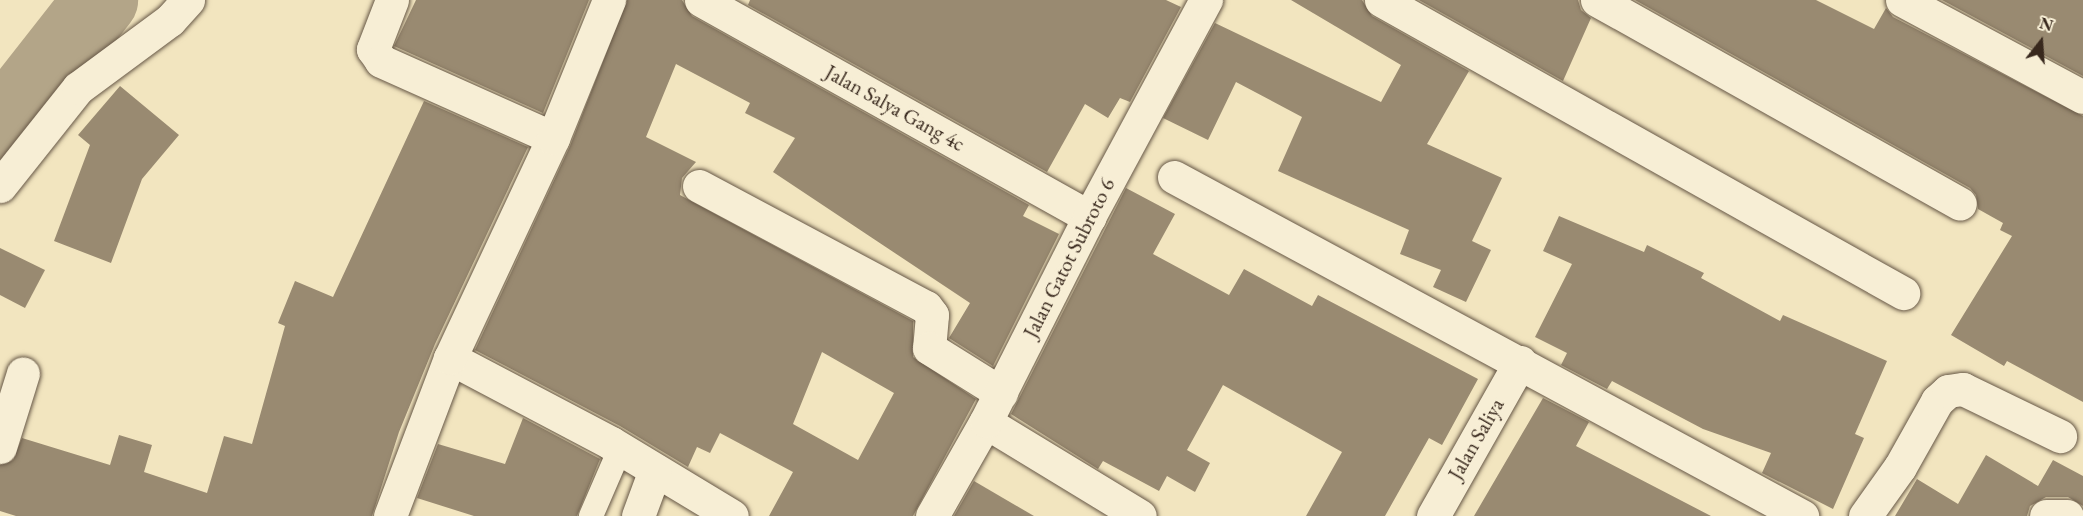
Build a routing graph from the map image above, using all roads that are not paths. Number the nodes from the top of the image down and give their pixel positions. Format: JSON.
{"nodes":[{"id":1,"x":188,"y":0,"type":"edge"},
{"id":2,"x":392,"y":0,"type":"edge"},
{"id":3,"x":609,"y":0,"type":"edge"},
{"id":4,"x":701,"y":0,"type":"edge"},
{"id":5,"x":1206,"y":0,"type":"edge"},
{"id":6,"x":1381,"y":0,"type":"edge"},
{"id":7,"x":1598,"y":0,"type":"edge"},
{"id":8,"x":1902,"y":0,"type":"edge"},
{"id":9,"x":2083,"y":97,"type":"edge"},
{"id":10,"x":553,"y":138,"type":"junction"},
{"id":11,"x":1174,"y":177,"type":"dead end"},
{"id":12,"x":0,"y":186,"type":"edge"},
{"id":13,"x":699,"y":186,"type":"dead end"},
{"id":14,"x":1960,"y":204,"type":"dead end"},
{"id":15,"x":1089,"y":217,"type":"junction"},
{"id":16,"x":1903,"y":293,"type":"dead end"},
{"id":17,"x":450,"y":358,"type":"junction"},
{"id":18,"x":1520,"y":362,"type":"junction"},
{"id":19,"x":23,"y":373,"type":"dead end"},
{"id":20,"x":1001,"y":393,"type":"junction"},
{"id":21,"x":997,"y":429,"type":"dead end"},
{"id":22,"x":2060,"y":436,"type":"dead end"},
{"id":23,"x":0,"y":447,"type":"edge"},
{"id":24,"x":620,"y":449,"type":"junction"},
{"id":25,"x":655,"y":470,"type":"junction"},
{"id":26,"x":390,"y":516,"type":"edge"},
{"id":27,"x":591,"y":516,"type":"edge"},
{"id":28,"x":639,"y":516,"type":"edge"},
{"id":29,"x":732,"y":516,"type":"edge"},
{"id":30,"x":932,"y":516,"type":"edge"},
{"id":31,"x":1140,"y":516,"type":"edge"},
{"id":32,"x":1433,"y":516,"type":"edge"},
{"id":33,"x":1802,"y":516,"type":"edge"},
{"id":34,"x":1864,"y":516,"type":"edge"},
{"id":35,"x":2046,"y":516,"type":"edge"},
{"id":36,"x":2067,"y":516,"type":"edge"}],
"edges":[{"from":1,"to":12,"type":"street"},
{"from":2,"to":10,"type":"street"},
{"from":3,"to":10,"type":"street"},
{"from":4,"to":15,"type":"street","name":"Jalan Salya Gang 4c"},
{"from":5,"to":15,"type":"street","name":"Jalan Gatot Subroto 6"},
{"from":6,"to":16,"type":"street"},
{"from":7,"to":14,"type":"street"},
{"from":8,"to":9,"type":"street"},
{"from":10,"to":17,"type":"street"},
{"from":11,"to":18,"type":"street"},
{"from":13,"to":20,"type":"street"},
{"from":15,"to":20,"type":"street","name":"Jalan Gatot Subroto 6"},
{"from":17,"to":24,"type":"street"},
{"from":17,"to":26,"type":"street"},
{"from":18,"to":32,"type":"street","name":"Jalan Saliya"},
{"from":18,"to":33,"type":"street"},
{"from":19,"to":23,"type":"street"},
{"from":20,"to":30,"type":"street","name":"Jalan Gatot Subroto 6"},
{"from":21,"to":31,"type":"street"},
{"from":22,"to":34,"type":"street"},
{"from":24,"to":25,"type":"street"},
{"from":24,"to":27,"type":"lane"},
{"from":25,"to":28,"type":"street"},
{"from":25,"to":29,"type":"street"},
{"from":35,"to":36,"type":"street"}]}
